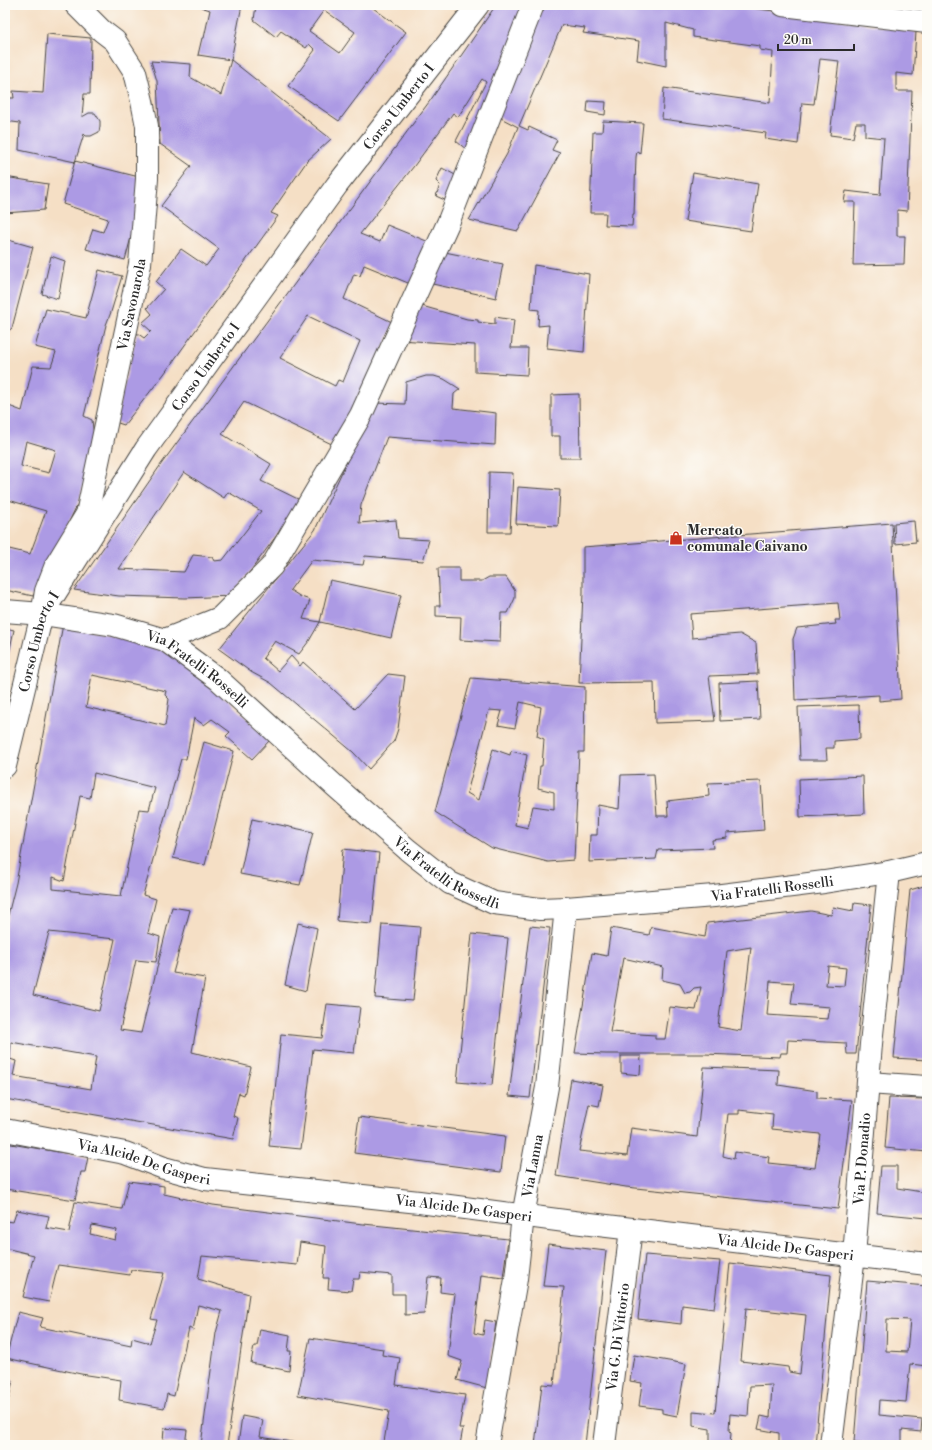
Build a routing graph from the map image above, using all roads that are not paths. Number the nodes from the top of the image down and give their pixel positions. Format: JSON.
{"nodes":[{"id":1,"x":76,"y":5,"type":"edge"},
{"id":2,"x":478,"y":5,"type":"edge"},
{"id":3,"x":533,"y":5,"type":"edge"},
{"id":4,"x":783,"y":5,"type":"edge"},
{"id":5,"x":927,"y":22,"type":"edge"},
{"id":6,"x":5,"y":611,"type":"edge"},
{"id":7,"x":42,"y":614,"type":"junction"},
{"id":8,"x":165,"y":640,"type":"junction"},
{"id":9,"x":5,"y":766,"type":"edge"},
{"id":10,"x":927,"y":863,"type":"edge"},
{"id":11,"x":889,"y":872,"type":"junction"},
{"id":12,"x":566,"y":908,"type":"junction"},
{"id":13,"x":868,"y":1083,"type":"junction"},
{"id":14,"x":927,"y":1087,"type":"edge"},
{"id":15,"x":5,"y":1130,"type":"edge"},
{"id":16,"x":522,"y":1216,"type":"junction"},
{"id":17,"x":631,"y":1229,"type":"junction"},
{"id":18,"x":854,"y":1256,"type":"junction"},
{"id":19,"x":927,"y":1264,"type":"edge"},
{"id":20,"x":487,"y":1445,"type":"edge"},
{"id":21,"x":604,"y":1445,"type":"edge"},
{"id":22,"x":831,"y":1445,"type":"edge"}],
"edges":[{"from":1,"to":7,"type":"street","name":"Via Savonarola"},
{"from":2,"to":7,"type":"street","name":"Corso Umberto I"},
{"from":3,"to":8,"type":"street"},
{"from":4,"to":5,"type":"street"},
{"from":6,"to":7,"type":"street","name":"Via Fratelli Rosselli"},
{"from":7,"to":8,"type":"street","name":"Via Fratelli Rosselli"},
{"from":7,"to":9,"type":"street","name":"Corso Umberto I"},
{"from":8,"to":12,"type":"street","name":"Via Fratelli Rosselli"},
{"from":10,"to":11,"type":"street","name":"Via Fratelli Rosselli"},
{"from":11,"to":12,"type":"street","name":"Via Fratelli Rosselli"},
{"from":11,"to":13,"type":"street","name":"Via P. Donadio"},
{"from":12,"to":16,"type":"street","name":"Via Lanna"},
{"from":13,"to":14,"type":"street"},
{"from":13,"to":18,"type":"street","name":"Via P. Donadio"},
{"from":15,"to":16,"type":"street","name":"Via Alcide De Gasperi"},
{"from":16,"to":17,"type":"street","name":"Via Alcide De Gasperi"},
{"from":16,"to":20,"type":"street","name":"Via Lanna"},
{"from":17,"to":18,"type":"street","name":"Via Alcide De Gasperi"},
{"from":17,"to":21,"type":"street","name":"Via G. Di Vittorio"},
{"from":18,"to":19,"type":"street","name":"Via Alcide De Gasperi"},
{"from":18,"to":22,"type":"street","name":"Via P. Donadio"}]}
